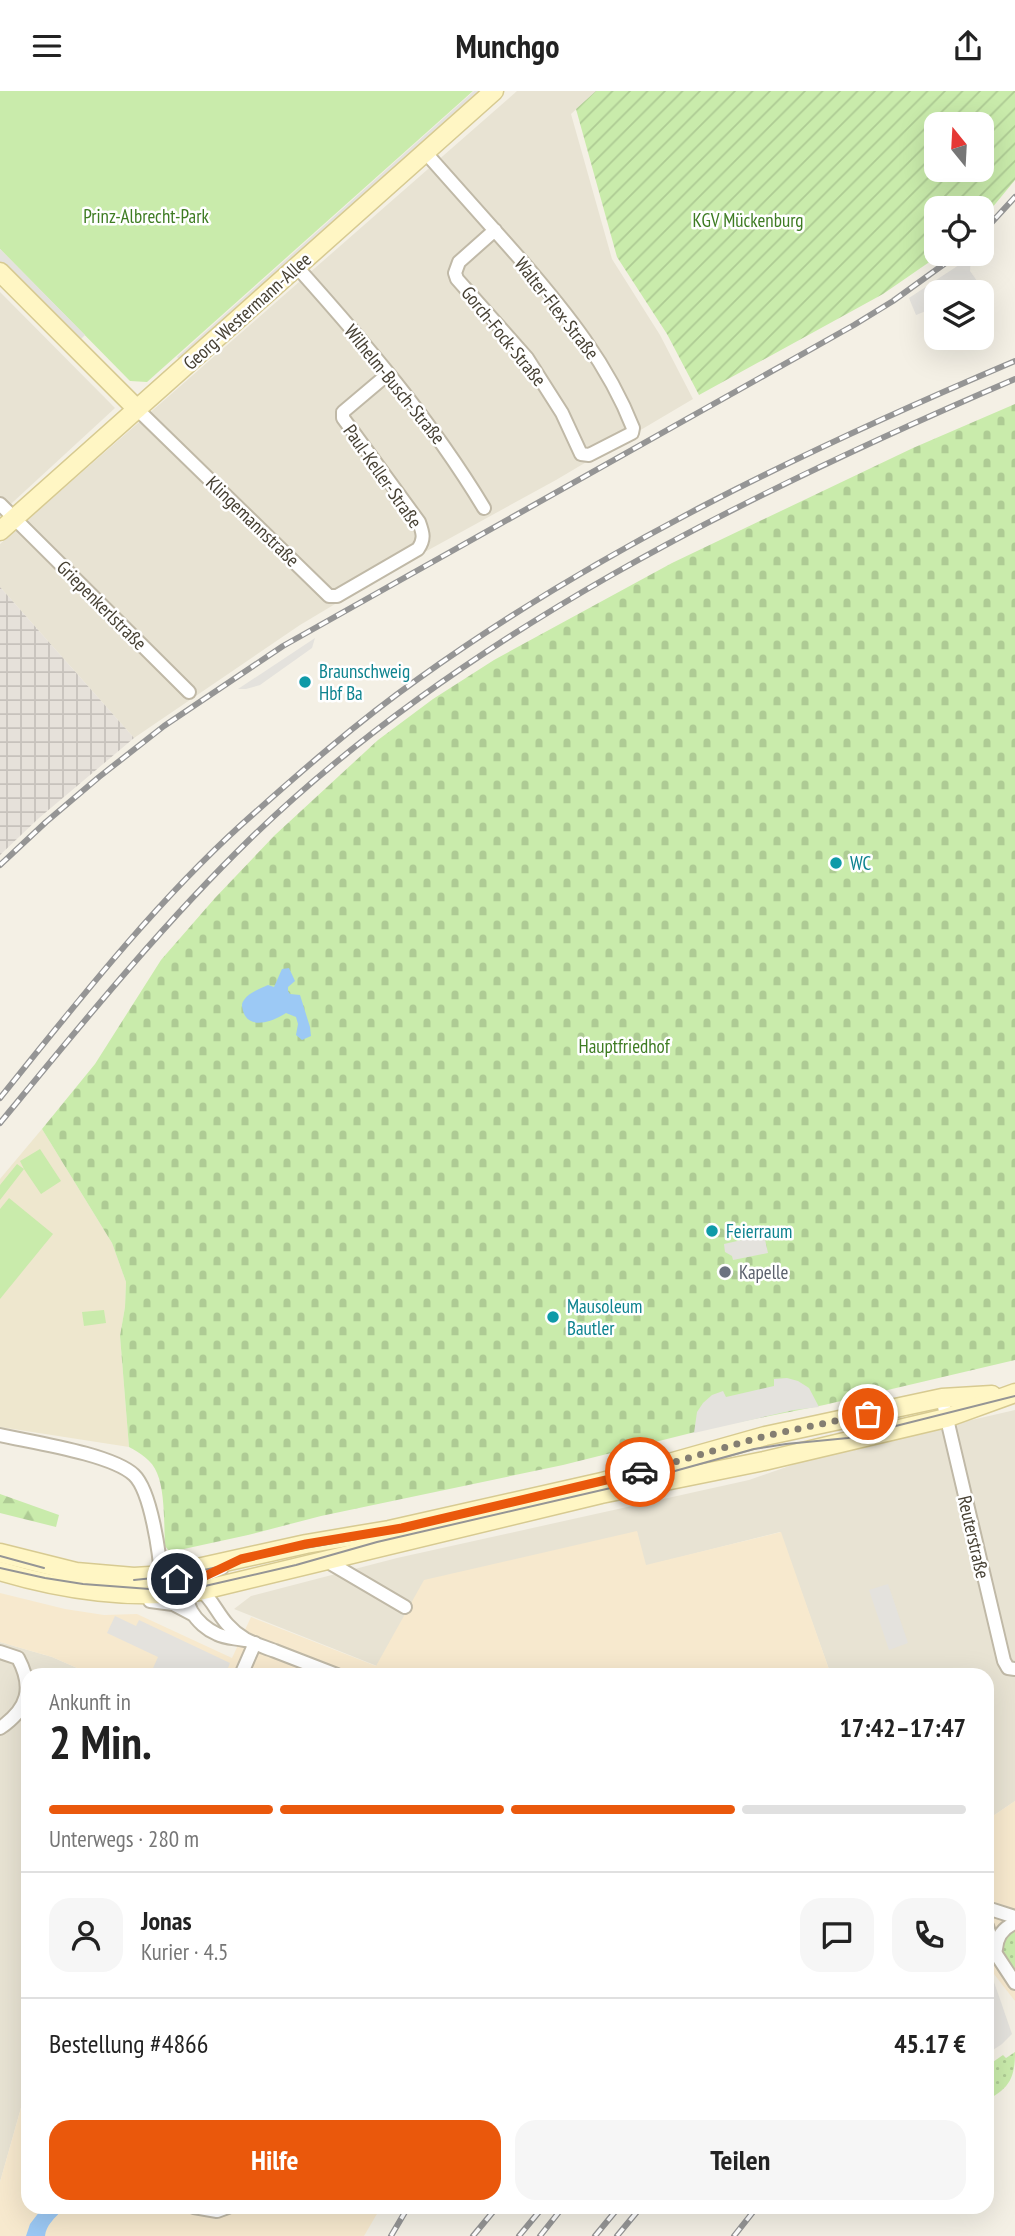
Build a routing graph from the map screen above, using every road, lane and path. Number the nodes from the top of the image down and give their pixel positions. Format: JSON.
{"nodes":[{"id":1,"x":494,"y":91,"type":"edge"},
{"id":2,"x":425,"y":152,"type":"junction"},
{"id":3,"x":495,"y":230,"type":"junction"},
{"id":4,"x":297,"y":267,"type":"junction"},
{"id":5,"x":0,"y":272,"type":"edge"},
{"id":6,"x":388,"y":373,"type":"junction"},
{"id":7,"x":137,"y":409,"type":"junction"},
{"id":8,"x":581,"y":454,"type":"joint"},
{"id":9,"x":0,"y":504,"type":"edge"},
{"id":10,"x":484,"y":508,"type":"dead end"},
{"id":11,"x":14,"y":518,"type":"junction"},
{"id":12,"x":0,"y":531,"type":"edge"},
{"id":13,"x":377,"y":573,"type":"joint"},
{"id":14,"x":189,"y":692,"type":"dead end"},
{"id":15,"x":1015,"y":1393,"type":"edge"},
{"id":16,"x":942,"y":1398,"type":"junction"},
{"id":17,"x":946,"y":1417,"type":"junction"},
{"id":18,"x":805,"y":1427,"type":"junction"},
{"id":19,"x":0,"y":1435,"type":"edge"},
{"id":20,"x":810,"y":1450,"type":"junction"},
{"id":21,"x":0,"y":1553,"type":"edge"},
{"id":22,"x":241,"y":1559,"type":"junction"},
{"id":23,"x":326,"y":1560,"type":"junction"},
{"id":24,"x":0,"y":1571,"type":"edge"},
{"id":25,"x":160,"y":1576,"type":"junction"},
{"id":26,"x":235,"y":1583,"type":"junction"},
{"id":27,"x":195,"y":1589,"type":"junction"},
{"id":28,"x":113,"y":1592,"type":"junction"},
{"id":29,"x":405,"y":1607,"type":"dead end"},
{"id":30,"x":220,"y":1615,"type":"junction"},
{"id":31,"x":195,"y":1616,"type":"junction"},
{"id":32,"x":251,"y":1642,"type":"junction"},
{"id":33,"x":0,"y":1652,"type":"edge"},
{"id":34,"x":23,"y":1668,"type":"edge"},
{"id":35,"x":243,"y":1668,"type":"edge"},
{"id":36,"x":319,"y":1668,"type":"edge"},
{"id":37,"x":1015,"y":1669,"type":"edge"},
{"id":38,"x":21,"y":1708,"type":"edge"},
{"id":39,"x":0,"y":1728,"type":"edge"},
{"id":40,"x":994,"y":1910,"type":"edge"},
{"id":41,"x":1015,"y":1917,"type":"edge"},
{"id":42,"x":1015,"y":1923,"type":"edge"},
{"id":43,"x":994,"y":1946,"type":"edge"},
{"id":44,"x":998,"y":1957,"type":"junction"},
{"id":45,"x":1015,"y":1983,"type":"edge"}],
"edges":[{"from":1,"to":2,"type":"main road","name":"Georg-Westermann-Allee"},
{"from":2,"to":3,"type":"street","name":"Walter-Flex-Straße"},
{"from":2,"to":4,"type":"main road","name":"Georg-Westermann-Allee"},
{"from":3,"to":8,"type":"street","name":"Gorch-Fock-Straße"},
{"from":3,"to":8,"type":"street","name":"Walter-Flex-Straße"},
{"from":4,"to":6,"type":"street","name":"Wilhelm-Busch-Straße"},
{"from":4,"to":7,"type":"main road","name":"Georg-Westermann-Allee"},
{"from":5,"to":7,"type":"main road"},
{"from":6,"to":10,"type":"street","name":"Wilhelm-Busch-Straße"},
{"from":6,"to":13,"type":"street","name":"Paul-Keller-Straße"},
{"from":7,"to":11,"type":"main road","name":"Georg-Westermann-Allee"},
{"from":7,"to":13,"type":"street","name":"Klingemannstraße"},
{"from":9,"to":11,"type":"street","name":"Griepenkerlstraße"},
{"from":11,"to":12,"type":"main road","name":"Georg-Westermann-Allee"},
{"from":11,"to":14,"type":"street","name":"Griepenkerlstraße"},
{"from":15,"to":16,"type":"main road"},
{"from":15,"to":17,"type":"main road"},
{"from":16,"to":17,"type":"street","name":"Reuterstraße"},
{"from":16,"to":18,"type":"main road"},
{"from":17,"to":20,"type":"main road"},
{"from":17,"to":37,"type":"street","name":"Reuterstraße"},
{"from":18,"to":20,"type":"main road"},
{"from":18,"to":22,"type":"main road"},
{"from":19,"to":25,"type":"street"},
{"from":20,"to":23,"type":"main road"},
{"from":21,"to":25,"type":"main road"},
{"from":22,"to":25,"type":"main road"},
{"from":22,"to":27,"type":"street"},
{"from":23,"to":26,"type":"main road"},
{"from":23,"to":29,"type":"street"},
{"from":24,"to":28,"type":"main road"},
{"from":25,"to":27,"type":"street"},
{"from":25,"to":28,"type":"street"},
{"from":26,"to":27,"type":"main road"},
{"from":26,"to":30,"type":"street"},
{"from":27,"to":28,"type":"main road"},
{"from":27,"to":30,"type":"street"},
{"from":27,"to":31,"type":"street"},
{"from":28,"to":31,"type":"street"},
{"from":30,"to":32,"type":"street"},
{"from":31,"to":32,"type":"street"},
{"from":32,"to":35,"type":"street"},
{"from":32,"to":36,"type":"street"},
{"from":33,"to":34,"type":"street"},
{"from":38,"to":39,"type":"street"},
{"from":40,"to":41,"type":"street"},
{"from":42,"to":44,"type":"street"},
{"from":43,"to":44,"type":"street"},
{"from":44,"to":45,"type":"street"}]}
